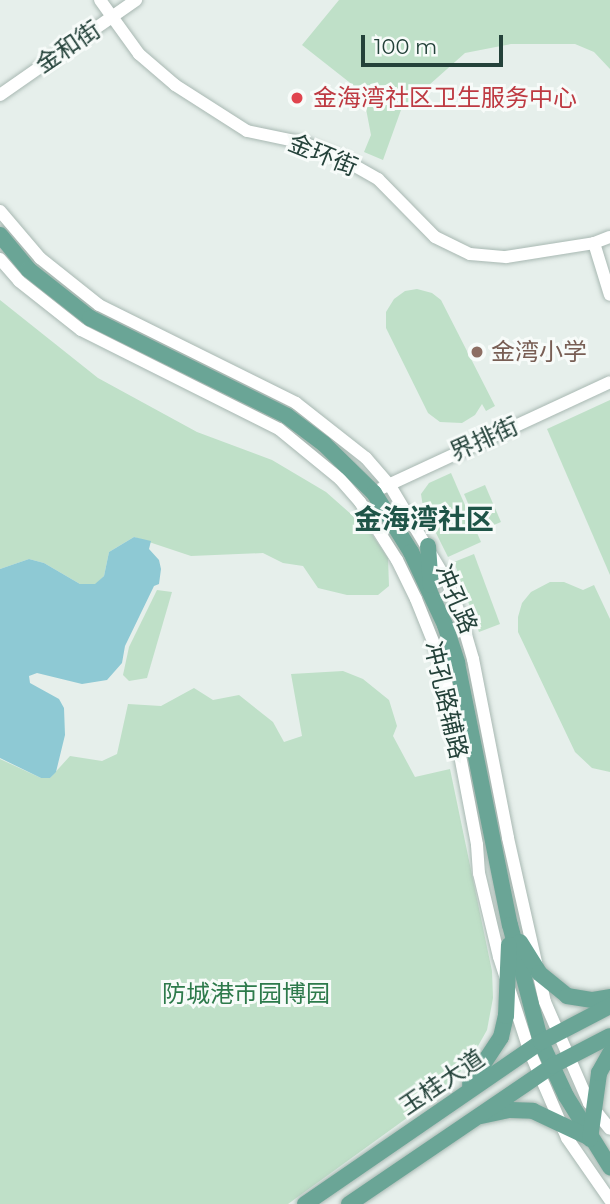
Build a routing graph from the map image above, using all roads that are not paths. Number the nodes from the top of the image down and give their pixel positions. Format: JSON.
{"nodes":[{"id":1,"x":100,"y":0,"type":"edge"},
{"id":2,"x":136,"y":0,"type":"edge"},
{"id":3,"x":111,"y":18,"type":"junction"},
{"id":4,"x":0,"y":95,"type":"edge"},
{"id":5,"x":0,"y":211,"type":"edge"},
{"id":6,"x":4,"y":232,"type":"edge"},
{"id":7,"x":610,"y":237,"type":"edge"},
{"id":8,"x":594,"y":243,"type":"junction"},
{"id":9,"x":0,"y":259,"type":"edge"},
{"id":10,"x":610,"y":295,"type":"edge"},
{"id":11,"x":86,"y":324,"type":"junction"},
{"id":12,"x":129,"y":330,"type":"junction"},
{"id":13,"x":208,"y":366,"type":"junction"},
{"id":14,"x":610,"y":382,"type":"edge"},
{"id":15,"x":389,"y":484,"type":"junction"},
{"id":16,"x":367,"y":497,"type":"junction"},
{"id":17,"x":428,"y":546,"type":"junction"},
{"id":18,"x":431,"y":591,"type":"junction"},
{"id":19,"x":463,"y":691,"type":"junction"},
{"id":20,"x":456,"y":735,"type":"junction"},
{"id":21,"x":510,"y":925,"type":"junction"},
{"id":22,"x":539,"y":972,"type":"junction"},
{"id":23,"x":509,"y":986,"type":"junction"},
{"id":24,"x":610,"y":997,"type":"edge"},
{"id":25,"x":610,"y":1006,"type":"edge"},
{"id":26,"x":557,"y":1034,"type":"junction"},
{"id":27,"x":610,"y":1036,"type":"edge"},
{"id":28,"x":535,"y":1046,"type":"junction"},
{"id":29,"x":610,"y":1052,"type":"edge"},
{"id":30,"x":567,"y":1058,"type":"junction"},
{"id":31,"x":546,"y":1070,"type":"junction"},
{"id":32,"x":459,"y":1098,"type":"junction"},
{"id":33,"x":595,"y":1109,"type":"junction"},
{"id":34,"x":471,"y":1119,"type":"junction"},
{"id":35,"x":561,"y":1122,"type":"junction"},
{"id":36,"x":610,"y":1129,"type":"edge"},
{"id":37,"x":590,"y":1139,"type":"junction"},
{"id":38,"x":610,"y":1167,"type":"edge"},
{"id":39,"x":344,"y":1176,"type":"junction"},
{"id":40,"x":610,"y":1199,"type":"edge"},
{"id":41,"x":354,"y":1200,"type":"edge"},
{"id":42,"x":305,"y":1204,"type":"edge"}],
"edges":[{"from":1,"to":3,"type":"street","name":"金环街"},
{"from":2,"to":3,"type":"street","name":"金和街"},
{"from":3,"to":4,"type":"street","name":"金和街"},
{"from":3,"to":8,"type":"street","name":"金环街"},
{"from":5,"to":6,"type":"street"},
{"from":6,"to":11,"type":"main road","name":"冲孔路"},
{"from":6,"to":12,"type":"street"},
{"from":7,"to":8,"type":"street","name":"金环街"},
{"from":8,"to":10,"type":"street"},
{"from":9,"to":11,"type":"street","name":"冲孔路辅路"},
{"from":11,"to":12,"type":"main road","name":"冲孔路"},
{"from":11,"to":16,"type":"street","name":"冲孔路辅路"},
{"from":12,"to":13,"type":"main road","name":"冲孔路"},
{"from":13,"to":15,"type":"street","name":"冲孔路辅路"},
{"from":13,"to":16,"type":"main road","name":"冲孔路"},
{"from":14,"to":15,"type":"street","name":"界排街"},
{"from":15,"to":16,"type":"street","name":"界排街"},
{"from":15,"to":17,"type":"street","name":"冲孔路辅路"},
{"from":16,"to":18,"type":"main road","name":"冲孔路"},
{"from":16,"to":20,"type":"street","name":"冲孔路辅路"},
{"from":17,"to":18,"type":"main road"},
{"from":17,"to":22,"type":"street","name":"冲孔路辅路"},
{"from":18,"to":19,"type":"main road","name":"冲孔路"},
{"from":19,"to":20,"type":"main road"},
{"from":19,"to":21,"type":"main road","name":"冲孔路"},
{"from":20,"to":23,"type":"street","name":"冲孔路辅路"},
{"from":21,"to":22,"type":"main road"},
{"from":21,"to":23,"type":"main road"},
{"from":21,"to":28,"type":"main road","name":"冲孔路"},
{"from":22,"to":24,"type":"main road"},
{"from":22,"to":26,"type":"street","name":"冲孔路辅路"},
{"from":23,"to":28,"type":"street","name":"冲孔路辅路"},
{"from":23,"to":32,"type":"main road"},
{"from":25,"to":26,"type":"main road","name":"玉桂大道"},
{"from":26,"to":28,"type":"main road","name":"玉桂大道"},
{"from":26,"to":30,"type":"street","name":"冲孔路辅路"},
{"from":27,"to":30,"type":"main road","name":"玉桂大道"},
{"from":28,"to":31,"type":"main road","name":"冲孔路"},
{"from":28,"to":32,"type":"main road","name":"玉桂大道"},
{"from":29,"to":33,"type":"main road"},
{"from":30,"to":31,"type":"main road","name":"玉桂大道"},
{"from":30,"to":33,"type":"street","name":"冲孔路辅路"},
{"from":31,"to":34,"type":"main road","name":"玉桂大道"},
{"from":31,"to":35,"type":"street"},
{"from":31,"to":37,"type":"main road","name":"冲孔路"},
{"from":32,"to":39,"type":"main road","name":"玉桂大道"},
{"from":33,"to":36,"type":"street","name":"冲孔路辅路"},
{"from":33,"to":37,"type":"main road"},
{"from":34,"to":35,"type":"main road"},
{"from":34,"to":41,"type":"main road","name":"玉桂大道"},
{"from":35,"to":37,"type":"main road"},
{"from":35,"to":40,"type":"street"},
{"from":37,"to":38,"type":"main road","name":"冲孔路"},
{"from":39,"to":41,"type":"main road"},
{"from":39,"to":42,"type":"main road","name":"玉桂大道"}]}
